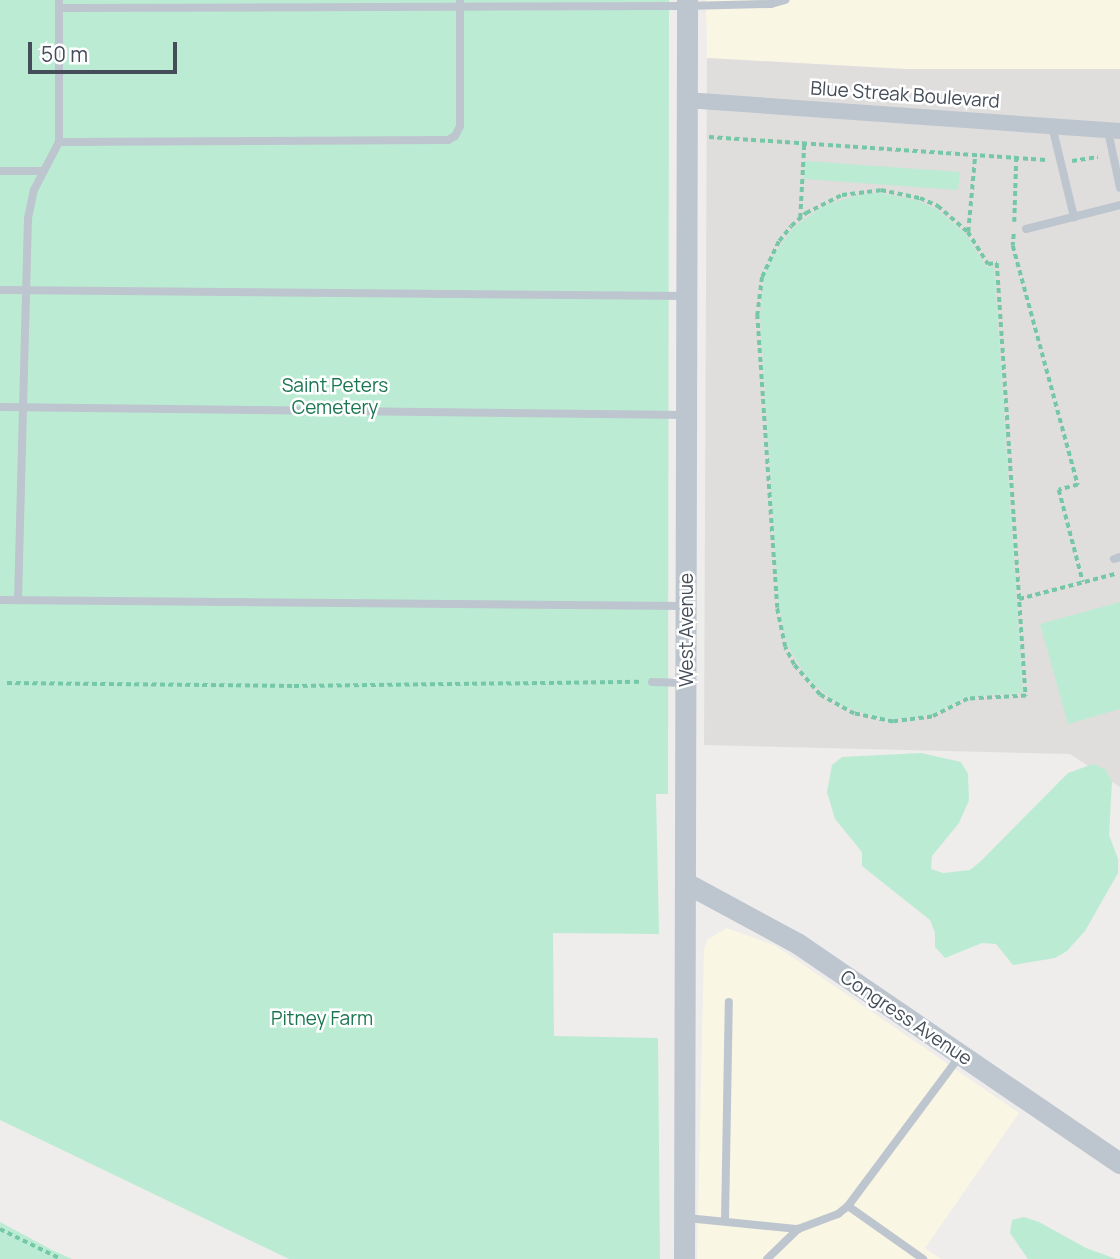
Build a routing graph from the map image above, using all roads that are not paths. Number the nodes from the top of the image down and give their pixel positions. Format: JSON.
{"nodes":[{"id":1,"x":785,"y":0,"type":"edge"},
{"id":2,"x":730,"y":2,"type":"edge"},
{"id":3,"x":460,"y":3,"type":"edge"},
{"id":4,"x":687,"y":3,"type":"edge"},
{"id":5,"x":59,"y":4,"type":"edge"},
{"id":6,"x":686,"y":100,"type":"junction"},
{"id":7,"x":1052,"y":126,"type":"junction"},
{"id":8,"x":1114,"y":131,"type":"edge"},
{"id":9,"x":59,"y":142,"type":"junction"},
{"id":10,"x":0,"y":171,"type":"edge"},
{"id":11,"x":42,"y":171,"type":"junction"},
{"id":12,"x":1120,"y":188,"type":"edge"},
{"id":13,"x":1120,"y":205,"type":"edge"},
{"id":14,"x":1073,"y":216,"type":"junction"},
{"id":15,"x":1026,"y":229,"type":"dead end"},
{"id":16,"x":0,"y":290,"type":"edge"},
{"id":17,"x":24,"y":290,"type":"junction"},
{"id":18,"x":686,"y":296,"type":"junction"},
{"id":19,"x":0,"y":407,"type":"edge"},
{"id":20,"x":22,"y":407,"type":"junction"},
{"id":21,"x":687,"y":415,"type":"junction"},
{"id":22,"x":0,"y":600,"type":"edge"},
{"id":23,"x":18,"y":600,"type":"junction"},
{"id":24,"x":686,"y":606,"type":"junction"},
{"id":25,"x":652,"y":682,"type":"road end"},
{"id":26,"x":687,"y":683,"type":"junction"},
{"id":27,"x":686,"y":883,"type":"junction"},
{"id":28,"x":729,"y":1002,"type":"dead end"},
{"id":29,"x":960,"y":1055,"type":"junction"},
{"id":30,"x":1120,"y":1163,"type":"edge"},
{"id":31,"x":848,"y":1206,"type":"junction"},
{"id":32,"x":684,"y":1218,"type":"junction"},
{"id":33,"x":725,"y":1221,"type":"junction"},
{"id":34,"x":798,"y":1228,"type":"junction"},
{"id":35,"x":684,"y":1259,"type":"edge"},
{"id":36,"x":767,"y":1259,"type":"edge"},
{"id":37,"x":923,"y":1259,"type":"edge"}],
"edges":[{"from":1,"to":2,"type":"lane"},
{"from":2,"to":4,"type":"lane"},
{"from":3,"to":4,"type":"lane"},
{"from":3,"to":5,"type":"lane"},
{"from":3,"to":9,"type":"lane"},
{"from":4,"to":6,"type":"street","name":"West Avenue"},
{"from":5,"to":9,"type":"lane"},
{"from":6,"to":7,"type":"street","name":"Blue Streak Boulevard"},
{"from":6,"to":18,"type":"street","name":"West Avenue"},
{"from":7,"to":8,"type":"street","name":"Blue Streak Boulevard"},
{"from":7,"to":14,"type":"lane"},
{"from":8,"to":12,"type":"lane"},
{"from":9,"to":11,"type":"lane"},
{"from":10,"to":11,"type":"lane"},
{"from":11,"to":17,"type":"lane"},
{"from":13,"to":14,"type":"lane"},
{"from":14,"to":15,"type":"lane"},
{"from":16,"to":17,"type":"lane"},
{"from":17,"to":18,"type":"lane"},
{"from":17,"to":20,"type":"lane"},
{"from":18,"to":21,"type":"street","name":"West Avenue"},
{"from":19,"to":20,"type":"lane"},
{"from":20,"to":21,"type":"lane"},
{"from":20,"to":23,"type":"lane"},
{"from":21,"to":24,"type":"street","name":"West Avenue"},
{"from":22,"to":23,"type":"lane"},
{"from":23,"to":24,"type":"lane"},
{"from":24,"to":26,"type":"street","name":"West Avenue"},
{"from":25,"to":26,"type":"lane"},
{"from":26,"to":27,"type":"street","name":"West Avenue"},
{"from":27,"to":29,"type":"street","name":"Congress Avenue"},
{"from":27,"to":32,"type":"street","name":"West Avenue"},
{"from":28,"to":33,"type":"lane"},
{"from":29,"to":30,"type":"street","name":"Congress Avenue"},
{"from":29,"to":31,"type":"lane"},
{"from":31,"to":34,"type":"lane"},
{"from":31,"to":37,"type":"lane"},
{"from":32,"to":33,"type":"lane"},
{"from":32,"to":35,"type":"street","name":"West Avenue"},
{"from":33,"to":34,"type":"lane"},
{"from":34,"to":36,"type":"lane"}]}
